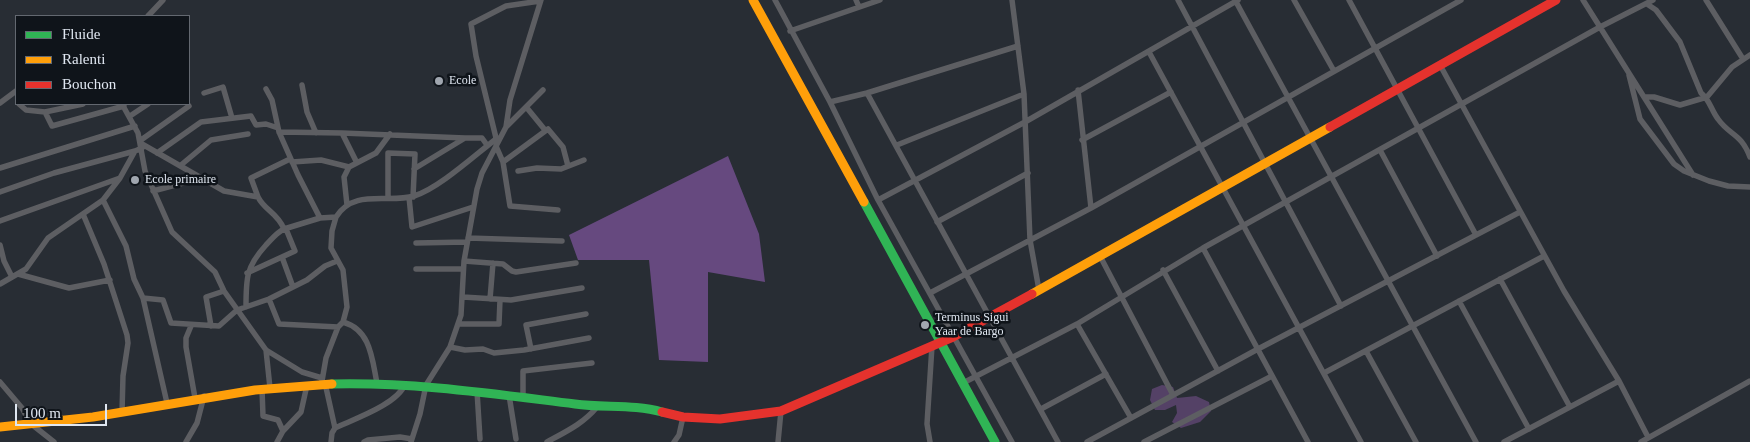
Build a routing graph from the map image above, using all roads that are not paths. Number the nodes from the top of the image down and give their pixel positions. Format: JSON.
{"nodes":[{"id":1,"x":163,"y":0,"type":"edge"},
{"id":2,"x":753,"y":0,"type":"edge"},
{"id":3,"x":776,"y":0,"type":"edge"},
{"id":4,"x":856,"y":0,"type":"edge"},
{"id":5,"x":880,"y":0,"type":"edge"},
{"id":6,"x":1012,"y":0,"type":"edge"},
{"id":7,"x":1178,"y":0,"type":"edge"},
{"id":8,"x":1236,"y":0,"type":"edge"},
{"id":9,"x":1294,"y":0,"type":"edge"},
{"id":10,"x":1349,"y":0,"type":"edge"},
{"id":11,"x":1461,"y":0,"type":"edge"},
{"id":12,"x":1556,"y":0,"type":"edge"},
{"id":13,"x":1583,"y":0,"type":"edge"},
{"id":14,"x":1653,"y":0,"type":"edge"},
{"id":15,"x":1706,"y":0,"type":"edge"},
{"id":16,"x":540,"y":1,"type":"edge"},
{"id":17,"x":1647,"y":4,"type":"junction"},
{"id":18,"x":859,"y":7,"type":"junction"},
{"id":19,"x":149,"y":15,"type":"edge"},
{"id":20,"x":1193,"y":27,"type":"junction"},
{"id":21,"x":1600,"y":27,"type":"junction"},
{"id":22,"x":790,"y":31,"type":"junction"},
{"id":23,"x":1018,"y":46,"type":"junction"},
{"id":24,"x":1375,"y":48,"type":"junction"},
{"id":25,"x":1149,"y":52,"type":"junction"},
{"id":26,"x":1750,"y":55,"type":"edge"},
{"id":27,"x":1743,"y":59,"type":"junction"},
{"id":28,"x":1440,"y":65,"type":"junction"},
{"id":29,"x":1334,"y":71,"type":"junction"},
{"id":30,"x":1629,"y":73,"type":"junction"},
{"id":31,"x":302,"y":85,"type":"dead end"},
{"id":32,"x":1397,"y":88,"type":"junction"},
{"id":33,"x":266,"y":89,"type":"dead end"},
{"id":34,"x":543,"y":90,"type":"dead end"},
{"id":35,"x":1078,"y":90,"type":"junction"},
{"id":36,"x":15,"y":92,"type":"edge"},
{"id":37,"x":1171,"y":92,"type":"junction"},
{"id":38,"x":204,"y":93,"type":"dead end"},
{"id":39,"x":867,"y":93,"type":"junction"},
{"id":40,"x":10,"y":94,"type":"junction"},
{"id":41,"x":1024,"y":94,"type":"junction"},
{"id":42,"x":1287,"y":96,"type":"junction"},
{"id":43,"x":1645,"y":97,"type":"junction"},
{"id":44,"x":1707,"y":98,"type":"junction"},
{"id":45,"x":15,"y":100,"type":"edge"},
{"id":46,"x":830,"y":102,"type":"junction"},
{"id":47,"x":0,"y":104,"type":"edge"},
{"id":48,"x":1461,"y":104,"type":"junction"},
{"id":49,"x":20,"y":105,"type":"edge"},
{"id":50,"x":78,"y":105,"type":"edge"},
{"id":51,"x":123,"y":105,"type":"edge"},
{"id":52,"x":146,"y":105,"type":"edge"},
{"id":53,"x":189,"y":106,"type":"dead end"},
{"id":54,"x":527,"y":108,"type":"junction"},
{"id":55,"x":45,"y":112,"type":"junction"},
{"id":56,"x":130,"y":116,"type":"junction"},
{"id":57,"x":232,"y":118,"type":"junction"},
{"id":58,"x":1025,"y":122,"type":"junction"},
{"id":59,"x":1241,"y":122,"type":"junction"},
{"id":60,"x":135,"y":126,"type":"junction"},
{"id":61,"x":506,"y":127,"type":"junction"},
{"id":62,"x":1419,"y":128,"type":"junction"},
{"id":63,"x":278,"y":130,"type":"junction"},
{"id":64,"x":546,"y":130,"type":"junction"},
{"id":65,"x":316,"y":133,"type":"junction"},
{"id":66,"x":342,"y":133,"type":"junction"},
{"id":67,"x":248,"y":134,"type":"dead end"},
{"id":68,"x":390,"y":134,"type":"junction"},
{"id":69,"x":1310,"y":137,"type":"junction"},
{"id":70,"x":465,"y":138,"type":"junction"},
{"id":71,"x":1082,"y":140,"type":"junction"},
{"id":72,"x":496,"y":142,"type":"junction"},
{"id":73,"x":141,"y":144,"type":"junction"},
{"id":74,"x":896,"y":145,"type":"junction"},
{"id":75,"x":487,"y":146,"type":"junction"},
{"id":76,"x":1201,"y":146,"type":"junction"},
{"id":77,"x":1380,"y":150,"type":"junction"},
{"id":78,"x":135,"y":151,"type":"junction"},
{"id":79,"x":158,"y":153,"type":"junction"},
{"id":80,"x":376,"y":153,"type":"junction"},
{"id":81,"x":388,"y":153,"type":"junction"},
{"id":82,"x":1750,"y":157,"type":"edge"},
{"id":83,"x":291,"y":160,"type":"junction"},
{"id":84,"x":584,"y":160,"type":"dead end"},
{"id":85,"x":356,"y":161,"type":"junction"},
{"id":86,"x":503,"y":162,"type":"junction"},
{"id":87,"x":1264,"y":163,"type":"junction"},
{"id":88,"x":181,"y":165,"type":"junction"},
{"id":89,"x":568,"y":166,"type":"junction"},
{"id":90,"x":348,"y":167,"type":"junction"},
{"id":91,"x":0,"y":168,"type":"edge"},
{"id":92,"x":414,"y":169,"type":"junction"},
{"id":93,"x":518,"y":171,"type":"dead end"},
{"id":94,"x":1028,"y":173,"type":"junction"},
{"id":95,"x":1693,"y":175,"type":"junction"},
{"id":96,"x":1331,"y":177,"type":"junction"},
{"id":97,"x":120,"y":178,"type":"junction"},
{"id":98,"x":202,"y":178,"type":"junction"},
{"id":99,"x":915,"y":179,"type":"junction"},
{"id":100,"x":1222,"y":186,"type":"junction"},
{"id":101,"x":1750,"y":187,"type":"edge"},
{"id":102,"x":153,"y":191,"type":"junction"},
{"id":103,"x":0,"y":192,"type":"edge"},
{"id":104,"x":258,"y":197,"type":"junction"},
{"id":105,"x":411,"y":197,"type":"junction"},
{"id":106,"x":388,"y":198,"type":"junction"},
{"id":107,"x":103,"y":200,"type":"junction"},
{"id":108,"x":878,"y":200,"type":"junction"},
{"id":109,"x":1285,"y":202,"type":"junction"},
{"id":110,"x":347,"y":205,"type":"junction"},
{"id":111,"x":474,"y":207,"type":"junction"},
{"id":112,"x":1091,"y":208,"type":"junction"},
{"id":113,"x":558,"y":210,"type":"dead end"},
{"id":114,"x":1520,"y":212,"type":"junction"},
{"id":115,"x":83,"y":214,"type":"junction"},
{"id":116,"x":336,"y":217,"type":"junction"},
{"id":117,"x":320,"y":218,"type":"junction"},
{"id":118,"x":0,"y":221,"type":"edge"},
{"id":119,"x":937,"y":222,"type":"junction"},
{"id":120,"x":1244,"y":225,"type":"junction"},
{"id":121,"x":285,"y":229,"type":"junction"},
{"id":122,"x":1476,"y":235,"type":"junction"},
{"id":123,"x":467,"y":240,"type":"junction"},
{"id":124,"x":1030,"y":240,"type":"junction"},
{"id":125,"x":562,"y":241,"type":"dead end"},
{"id":126,"x":416,"y":243,"type":"dead end"},
{"id":127,"x":0,"y":245,"type":"edge"},
{"id":128,"x":1203,"y":248,"type":"junction"},
{"id":129,"x":282,"y":256,"type":"junction"},
{"id":130,"x":1100,"y":256,"type":"junction"},
{"id":131,"x":1437,"y":256,"type":"junction"},
{"id":132,"x":1544,"y":256,"type":"junction"},
{"id":133,"x":337,"y":261,"type":"junction"},
{"id":134,"x":464,"y":261,"type":"junction"},
{"id":135,"x":576,"y":262,"type":"dead end"},
{"id":136,"x":493,"y":263,"type":"junction"},
{"id":137,"x":416,"y":269,"type":"dead end"},
{"id":138,"x":463,"y":269,"type":"junction"},
{"id":139,"x":1163,"y":270,"type":"junction"},
{"id":140,"x":247,"y":274,"type":"junction"},
{"id":141,"x":965,"y":274,"type":"junction"},
{"id":142,"x":15,"y":275,"type":"junction"},
{"id":143,"x":1500,"y":279,"type":"junction"},
{"id":144,"x":110,"y":280,"type":"junction"},
{"id":145,"x":1388,"y":281,"type":"junction"},
{"id":146,"x":0,"y":284,"type":"edge"},
{"id":147,"x":292,"y":287,"type":"junction"},
{"id":148,"x":582,"y":288,"type":"dead end"},
{"id":149,"x":1039,"y":290,"type":"junction"},
{"id":150,"x":224,"y":291,"type":"junction"},
{"id":151,"x":930,"y":294,"type":"junction"},
{"id":152,"x":463,"y":297,"type":"junction"},
{"id":153,"x":1120,"y":297,"type":"junction"},
{"id":154,"x":143,"y":298,"type":"junction"},
{"id":155,"x":269,"y":299,"type":"junction"},
{"id":156,"x":490,"y":299,"type":"junction"},
{"id":157,"x":500,"y":300,"type":"junction"},
{"id":158,"x":1459,"y":301,"type":"junction"},
{"id":159,"x":1341,"y":306,"type":"junction"},
{"id":160,"x":246,"y":307,"type":"junction"},
{"id":161,"x":237,"y":310,"type":"junction"},
{"id":162,"x":586,"y":314,"type":"dead end"},
{"id":163,"x":989,"y":318,"type":"junction"},
{"id":164,"x":343,"y":322,"type":"junction"},
{"id":165,"x":458,"y":324,"type":"junction"},
{"id":166,"x":1077,"y":324,"type":"junction"},
{"id":167,"x":191,"y":326,"type":"junction"},
{"id":168,"x":211,"y":326,"type":"junction"},
{"id":169,"x":1412,"y":326,"type":"junction"},
{"id":170,"x":338,"y":328,"type":"junction"},
{"id":171,"x":1300,"y":328,"type":"junction"},
{"id":172,"x":953,"y":337,"type":"junction"},
{"id":173,"x":589,"y":338,"type":"dead end"},
{"id":174,"x":936,"y":344,"type":"junction"},
{"id":175,"x":450,"y":347,"type":"junction"},
{"id":176,"x":531,"y":349,"type":"junction"},
{"id":177,"x":1258,"y":349,"type":"junction"},
{"id":178,"x":266,"y":350,"type":"junction"},
{"id":179,"x":1366,"y":351,"type":"junction"},
{"id":180,"x":1012,"y":358,"type":"junction"},
{"id":181,"x":592,"y":362,"type":"dead end"},
{"id":182,"x":1218,"y":371,"type":"junction"},
{"id":183,"x":1324,"y":373,"type":"junction"},
{"id":184,"x":1106,"y":374,"type":"junction"},
{"id":185,"x":975,"y":376,"type":"junction"},
{"id":186,"x":1272,"y":376,"type":"junction"},
{"id":187,"x":1750,"y":380,"type":"edge"},
{"id":188,"x":323,"y":381,"type":"junction"},
{"id":189,"x":1619,"y":381,"type":"junction"},
{"id":190,"x":0,"y":382,"type":"edge"},
{"id":191,"x":377,"y":383,"type":"junction"},
{"id":192,"x":405,"y":384,"type":"junction"},
{"id":193,"x":963,"y":384,"type":"junction"},
{"id":194,"x":307,"y":385,"type":"junction"},
{"id":195,"x":426,"y":385,"type":"junction"},
{"id":196,"x":266,"y":388,"type":"junction"},
{"id":197,"x":477,"y":392,"type":"junction"},
{"id":198,"x":1172,"y":394,"type":"junction"},
{"id":199,"x":510,"y":395,"type":"junction"},
{"id":200,"x":523,"y":396,"type":"junction"},
{"id":201,"x":200,"y":397,"type":"junction"},
{"id":202,"x":167,"y":403,"type":"junction"},
{"id":203,"x":597,"y":407,"type":"junction"},
{"id":204,"x":1570,"y":408,"type":"junction"},
{"id":205,"x":1041,"y":409,"type":"junction"},
{"id":206,"x":781,"y":411,"type":"junction"},
{"id":207,"x":122,"y":412,"type":"junction"},
{"id":208,"x":683,"y":417,"type":"junction"},
{"id":209,"x":1131,"y":418,"type":"junction"},
{"id":210,"x":30,"y":423,"type":"junction"},
{"id":211,"x":0,"y":426,"type":"edge"},
{"id":212,"x":336,"y":428,"type":"junction"},
{"id":213,"x":1529,"y":429,"type":"junction"},
{"id":214,"x":283,"y":431,"type":"junction"},
{"id":215,"x":1648,"y":437,"type":"junction"},
{"id":216,"x":480,"y":439,"type":"dead end"},
{"id":217,"x":516,"y":439,"type":"dead end"},
{"id":218,"x":412,"y":440,"type":"edge"},
{"id":219,"x":54,"y":442,"type":"edge"},
{"id":220,"x":186,"y":442,"type":"edge"},
{"id":221,"x":276,"y":442,"type":"edge"},
{"id":222,"x":331,"y":442,"type":"edge"},
{"id":223,"x":364,"y":442,"type":"edge"},
{"id":224,"x":547,"y":442,"type":"edge"},
{"id":225,"x":674,"y":442,"type":"edge"},
{"id":226,"x":778,"y":442,"type":"edge"},
{"id":227,"x":930,"y":442,"type":"edge"},
{"id":228,"x":996,"y":442,"type":"edge"},
{"id":229,"x":1012,"y":442,"type":"edge"},
{"id":230,"x":1058,"y":442,"type":"edge"},
{"id":231,"x":1088,"y":442,"type":"edge"},
{"id":232,"x":1144,"y":442,"type":"edge"},
{"id":233,"x":1308,"y":442,"type":"edge"},
{"id":234,"x":1361,"y":442,"type":"edge"},
{"id":235,"x":1416,"y":442,"type":"edge"},
{"id":236,"x":1476,"y":442,"type":"edge"},
{"id":237,"x":1504,"y":442,"type":"edge"},
{"id":238,"x":1641,"y":442,"type":"edge"}],
"edges":[{"from":1,"to":19,"type":"street"},
{"from":2,"to":174,"type":"main road"},
{"from":3,"to":22,"type":"street"},
{"from":4,"to":18,"type":"street"},
{"from":5,"to":18,"type":"street"},
{"from":6,"to":23,"type":"street"},
{"from":7,"to":20,"type":"street"},
{"from":8,"to":20,"type":"street"},
{"from":8,"to":42,"type":"street"},
{"from":9,"to":29,"type":"street"},
{"from":10,"to":24,"type":"street"},
{"from":11,"to":24,"type":"street"},
{"from":12,"to":28,"type":"main road"},
{"from":13,"to":21,"type":"street"},
{"from":14,"to":17,"type":"street"},
{"from":15,"to":27,"type":"street"},
{"from":16,"to":61,"type":"street"},
{"from":16,"to":72,"type":"street"},
{"from":17,"to":21,"type":"street"},
{"from":17,"to":44,"type":"street"},
{"from":18,"to":22,"type":"street"},
{"from":20,"to":25,"type":"street"},
{"from":20,"to":59,"type":"street"},
{"from":21,"to":30,"type":"street"},
{"from":21,"to":48,"type":"street"},
{"from":22,"to":46,"type":"street"},
{"from":23,"to":39,"type":"street"},
{"from":23,"to":41,"type":"street"},
{"from":24,"to":29,"type":"street"},
{"from":24,"to":32,"type":"street"},
{"from":25,"to":35,"type":"street"},
{"from":25,"to":37,"type":"street"},
{"from":26,"to":27,"type":"street"},
{"from":27,"to":44,"type":"street"},
{"from":28,"to":32,"type":"main road"},
{"from":28,"to":48,"type":"street"},
{"from":29,"to":42,"type":"street"},
{"from":30,"to":43,"type":"street"},
{"from":30,"to":95,"type":"street"},
{"from":31,"to":65,"type":"street"},
{"from":32,"to":62,"type":"street"},
{"from":32,"to":69,"type":"main road"},
{"from":33,"to":63,"type":"street"},
{"from":34,"to":54,"type":"street"},
{"from":35,"to":58,"type":"street"},
{"from":35,"to":71,"type":"street"},
{"from":36,"to":40,"type":"street"},
{"from":37,"to":71,"type":"street"},
{"from":37,"to":76,"type":"street"},
{"from":38,"to":57,"type":"street"},
{"from":39,"to":46,"type":"street"},
{"from":39,"to":74,"type":"street"},
{"from":40,"to":45,"type":"street"},
{"from":40,"to":47,"type":"street"},
{"from":41,"to":58,"type":"street"},
{"from":41,"to":74,"type":"street"},
{"from":42,"to":59,"type":"street"},
{"from":42,"to":69,"type":"street"},
{"from":43,"to":44,"type":"street"},
{"from":43,"to":95,"type":"street"},
{"from":44,"to":82,"type":"street"},
{"from":46,"to":108,"type":"street"},
{"from":48,"to":62,"type":"street"},
{"from":48,"to":114,"type":"street"},
{"from":49,"to":55,"type":"street"},
{"from":50,"to":55,"type":"street"},
{"from":51,"to":55,"type":"street"},
{"from":51,"to":56,"type":"street"},
{"from":52,"to":56,"type":"street"},
{"from":53,"to":73,"type":"street"},
{"from":54,"to":61,"type":"street"},
{"from":54,"to":64,"type":"street"},
{"from":56,"to":60,"type":"street"},
{"from":57,"to":63,"type":"street"},
{"from":57,"to":79,"type":"street"},
{"from":58,"to":94,"type":"street"},
{"from":58,"to":99,"type":"street"},
{"from":59,"to":76,"type":"street"},
{"from":59,"to":87,"type":"street"},
{"from":60,"to":73,"type":"street"},
{"from":60,"to":91,"type":"street"},
{"from":61,"to":72,"type":"street"},
{"from":62,"to":77,"type":"street"},
{"from":62,"to":122,"type":"street"},
{"from":63,"to":65,"type":"street"},
{"from":63,"to":83,"type":"street"},
{"from":64,"to":86,"type":"street"},
{"from":64,"to":89,"type":"street"},
{"from":65,"to":66,"type":"street"},
{"from":66,"to":68,"type":"street"},
{"from":66,"to":85,"type":"street"},
{"from":67,"to":88,"type":"street"},
{"from":68,"to":70,"type":"street"},
{"from":68,"to":80,"type":"street"},
{"from":69,"to":87,"type":"main road"},
{"from":69,"to":96,"type":"street"},
{"from":70,"to":75,"type":"street"},
{"from":70,"to":92,"type":"street"},
{"from":71,"to":112,"type":"street"},
{"from":72,"to":75,"type":"street"},
{"from":72,"to":86,"type":"street"},
{"from":72,"to":111,"type":"street"},
{"from":73,"to":78,"type":"street"},
{"from":73,"to":79,"type":"street"},
{"from":73,"to":102,"type":"street"},
{"from":74,"to":99,"type":"street"},
{"from":75,"to":105,"type":"street"},
{"from":76,"to":100,"type":"street"},
{"from":76,"to":112,"type":"street"},
{"from":77,"to":96,"type":"street"},
{"from":77,"to":131,"type":"street"},
{"from":78,"to":97,"type":"street"},
{"from":78,"to":103,"type":"street"},
{"from":79,"to":88,"type":"street"},
{"from":80,"to":81,"type":"street"},
{"from":80,"to":85,"type":"street"},
{"from":81,"to":92,"type":"street"},
{"from":81,"to":106,"type":"street"},
{"from":83,"to":90,"type":"street"},
{"from":83,"to":104,"type":"street"},
{"from":83,"to":117,"type":"street"},
{"from":84,"to":89,"type":"street"},
{"from":85,"to":90,"type":"street"},
{"from":86,"to":113,"type":"street"},
{"from":87,"to":100,"type":"main road"},
{"from":87,"to":109,"type":"street"},
{"from":88,"to":98,"type":"street"},
{"from":89,"to":93,"type":"street"},
{"from":90,"to":110,"type":"street"},
{"from":92,"to":105,"type":"street"},
{"from":94,"to":119,"type":"street"},
{"from":94,"to":124,"type":"street"},
{"from":95,"to":101,"type":"street"},
{"from":96,"to":109,"type":"street"},
{"from":96,"to":145,"type":"street"},
{"from":97,"to":107,"type":"street"},
{"from":97,"to":118,"type":"street"},
{"from":98,"to":102,"type":"street"},
{"from":98,"to":104,"type":"street"},
{"from":99,"to":108,"type":"street"},
{"from":99,"to":119,"type":"street"},
{"from":100,"to":120,"type":"street"},
{"from":100,"to":130,"type":"main road"},
{"from":102,"to":150,"type":"street"},
{"from":104,"to":121,"type":"street"},
{"from":105,"to":106,"type":"street"},
{"from":105,"to":111,"type":"street"},
{"from":106,"to":110,"type":"street"},
{"from":107,"to":115,"type":"street"},
{"from":107,"to":154,"type":"street"},
{"from":108,"to":151,"type":"street"},
{"from":109,"to":120,"type":"street"},
{"from":109,"to":159,"type":"street"},
{"from":110,"to":116,"type":"street"},
{"from":111,"to":123,"type":"street"},
{"from":112,"to":124,"type":"street"},
{"from":114,"to":122,"type":"street"},
{"from":114,"to":132,"type":"street"},
{"from":115,"to":142,"type":"street"},
{"from":115,"to":144,"type":"street"},
{"from":116,"to":117,"type":"street"},
{"from":116,"to":133,"type":"street"},
{"from":117,"to":121,"type":"street"},
{"from":119,"to":141,"type":"street"},
{"from":120,"to":128,"type":"street"},
{"from":120,"to":171,"type":"street"},
{"from":121,"to":129,"type":"street"},
{"from":121,"to":140,"type":"street"},
{"from":122,"to":131,"type":"street"},
{"from":123,"to":125,"type":"street"},
{"from":123,"to":126,"type":"street"},
{"from":123,"to":134,"type":"street"},
{"from":124,"to":141,"type":"street"},
{"from":124,"to":149,"type":"street"},
{"from":127,"to":142,"type":"street"},
{"from":128,"to":139,"type":"street"},
{"from":128,"to":177,"type":"street"},
{"from":129,"to":140,"type":"street"},
{"from":129,"to":147,"type":"street"},
{"from":130,"to":149,"type":"main road"},
{"from":130,"to":153,"type":"street"},
{"from":131,"to":145,"type":"street"},
{"from":132,"to":143,"type":"street"},
{"from":132,"to":189,"type":"street"},
{"from":133,"to":147,"type":"street"},
{"from":133,"to":164,"type":"street"},
{"from":134,"to":136,"type":"street"},
{"from":134,"to":138,"type":"street"},
{"from":135,"to":136,"type":"street"},
{"from":136,"to":156,"type":"street"},
{"from":137,"to":138,"type":"street"},
{"from":138,"to":152,"type":"street"},
{"from":139,"to":153,"type":"street"},
{"from":139,"to":182,"type":"street"},
{"from":140,"to":160,"type":"street"},
{"from":141,"to":151,"type":"street"},
{"from":141,"to":163,"type":"street"},
{"from":142,"to":144,"type":"street"},
{"from":142,"to":146,"type":"street"},
{"from":143,"to":158,"type":"street"},
{"from":143,"to":204,"type":"street"},
{"from":144,"to":207,"type":"street"},
{"from":145,"to":159,"type":"street"},
{"from":145,"to":169,"type":"street"},
{"from":147,"to":155,"type":"street"},
{"from":148,"to":157,"type":"street"},
{"from":149,"to":163,"type":"main road"},
{"from":150,"to":161,"type":"street"},
{"from":150,"to":168,"type":"street"},
{"from":151,"to":172,"type":"street"},
{"from":152,"to":156,"type":"street"},
{"from":152,"to":165,"type":"street"},
{"from":153,"to":166,"type":"street"},
{"from":153,"to":198,"type":"street"},
{"from":154,"to":167,"type":"street"},
{"from":154,"to":202,"type":"street"},
{"from":155,"to":160,"type":"street"},
{"from":155,"to":170,"type":"street"},
{"from":156,"to":157,"type":"street"},
{"from":157,"to":165,"type":"street"},
{"from":158,"to":169,"type":"street"},
{"from":158,"to":213,"type":"street"},
{"from":159,"to":171,"type":"street"},
{"from":160,"to":161,"type":"street"},
{"from":161,"to":168,"type":"street"},
{"from":161,"to":178,"type":"street"},
{"from":162,"to":176,"type":"street"},
{"from":163,"to":172,"type":"main road"},
{"from":163,"to":180,"type":"street"},
{"from":164,"to":170,"type":"street"},
{"from":164,"to":191,"type":"street"},
{"from":165,"to":175,"type":"street"},
{"from":166,"to":180,"type":"street"},
{"from":166,"to":184,"type":"street"},
{"from":167,"to":168,"type":"street"},
{"from":167,"to":201,"type":"street"},
{"from":169,"to":179,"type":"street"},
{"from":169,"to":236,"type":"street"},
{"from":170,"to":188,"type":"street"},
{"from":171,"to":177,"type":"street"},
{"from":171,"to":183,"type":"street"},
{"from":172,"to":174,"type":"main road"},
{"from":172,"to":185,"type":"street"},
{"from":173,"to":176,"type":"street"},
{"from":174,"to":193,"type":"main road"},
{"from":174,"to":206,"type":"main road"},
{"from":174,"to":227,"type":"street"},
{"from":175,"to":176,"type":"street"},
{"from":175,"to":195,"type":"street"},
{"from":177,"to":182,"type":"street"},
{"from":177,"to":186,"type":"street"},
{"from":178,"to":188,"type":"street"},
{"from":178,"to":196,"type":"street"},
{"from":179,"to":183,"type":"street"},
{"from":179,"to":235,"type":"street"},
{"from":180,"to":185,"type":"street"},
{"from":180,"to":205,"type":"street"},
{"from":181,"to":200,"type":"street"},
{"from":182,"to":198,"type":"street"},
{"from":183,"to":234,"type":"street"},
{"from":184,"to":205,"type":"street"},
{"from":184,"to":209,"type":"street"},
{"from":185,"to":193,"type":"street"},
{"from":185,"to":229,"type":"street"},
{"from":186,"to":232,"type":"street"},
{"from":186,"to":233,"type":"street"},
{"from":187,"to":215,"type":"street"},
{"from":188,"to":191,"type":"main road"},
{"from":188,"to":194,"type":"main road"},
{"from":188,"to":212,"type":"street"},
{"from":189,"to":204,"type":"street"},
{"from":189,"to":215,"type":"street"},
{"from":190,"to":210,"type":"street"},
{"from":191,"to":192,"type":"main road"},
{"from":192,"to":195,"type":"main road"},
{"from":192,"to":212,"type":"street"},
{"from":193,"to":228,"type":"main road"},
{"from":194,"to":196,"type":"main road"},
{"from":194,"to":214,"type":"street"},
{"from":195,"to":197,"type":"main road"},
{"from":195,"to":218,"type":"street"},
{"from":196,"to":201,"type":"main road"},
{"from":196,"to":214,"type":"street"},
{"from":197,"to":199,"type":"main road"},
{"from":197,"to":216,"type":"street"},
{"from":198,"to":209,"type":"street"},
{"from":199,"to":200,"type":"main road"},
{"from":199,"to":217,"type":"street"},
{"from":200,"to":203,"type":"main road"},
{"from":201,"to":202,"type":"main road"},
{"from":201,"to":220,"type":"street"},
{"from":202,"to":207,"type":"main road"},
{"from":203,"to":208,"type":"main road"},
{"from":203,"to":224,"type":"street"},
{"from":204,"to":213,"type":"street"},
{"from":205,"to":230,"type":"street"},
{"from":206,"to":208,"type":"main road"},
{"from":206,"to":226,"type":"street"},
{"from":207,"to":210,"type":"main road"},
{"from":208,"to":225,"type":"street"},
{"from":209,"to":231,"type":"street"},
{"from":210,"to":211,"type":"main road"},
{"from":210,"to":219,"type":"street"},
{"from":212,"to":222,"type":"street"},
{"from":213,"to":237,"type":"street"},
{"from":214,"to":221,"type":"street"},
{"from":215,"to":238,"type":"street"},
{"from":218,"to":223,"type":"street"}]}
